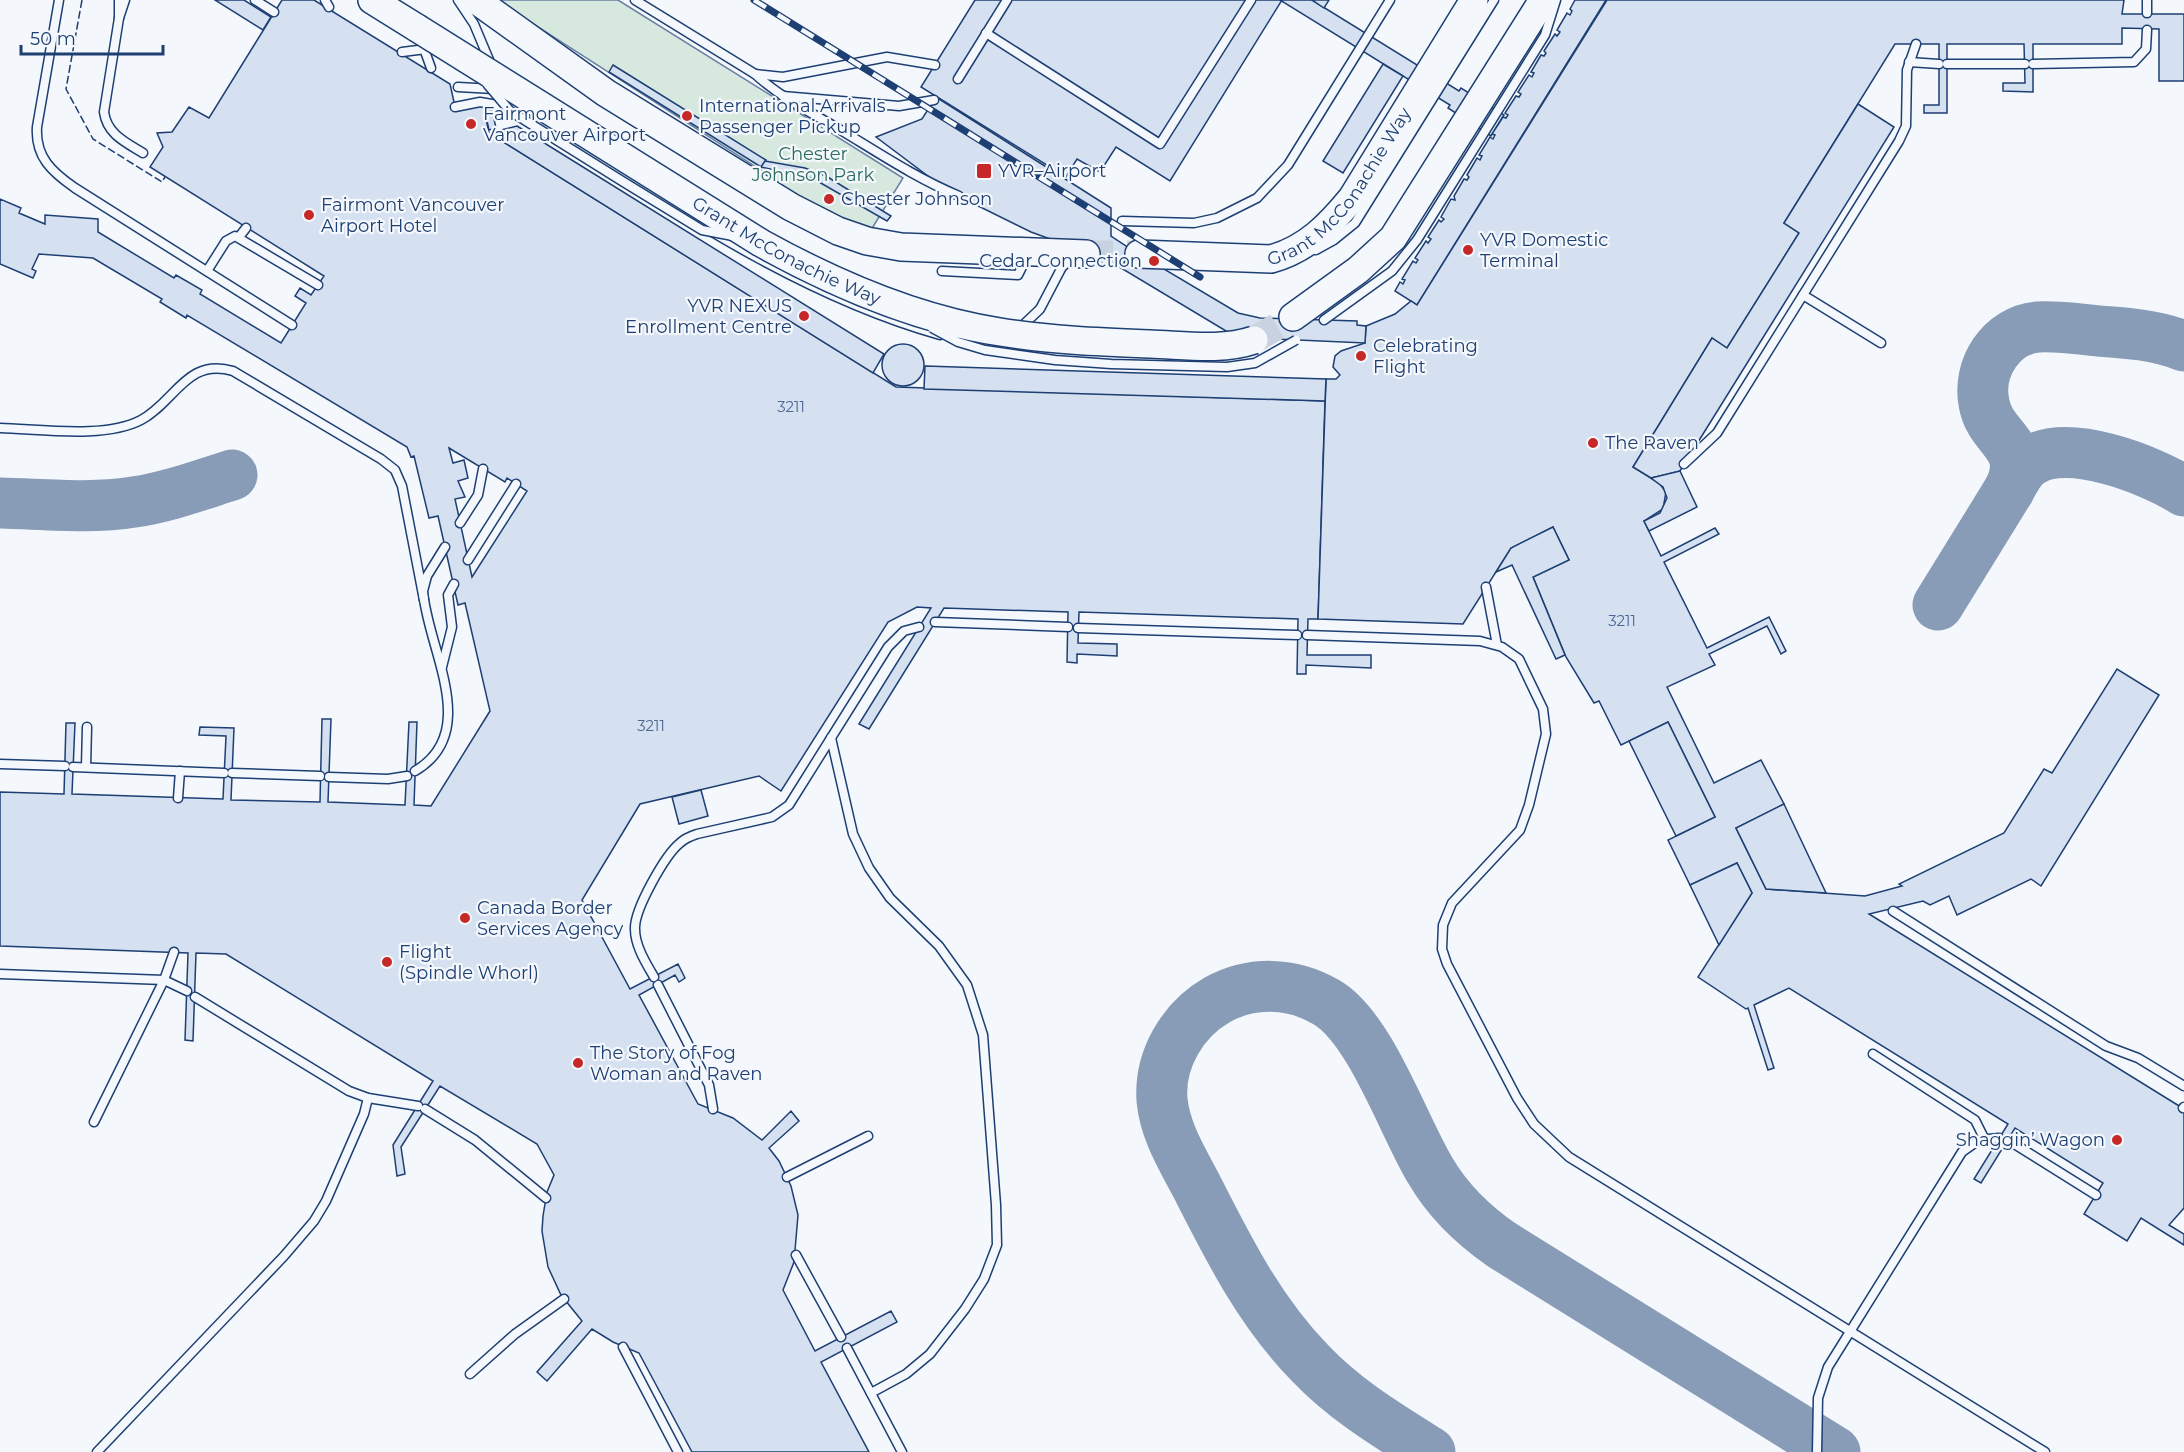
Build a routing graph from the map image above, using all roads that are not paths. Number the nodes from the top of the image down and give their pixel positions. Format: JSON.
{"nodes":[{"id":1,"x":59,"y":0,"type":"edge"},
{"id":2,"x":119,"y":0,"type":"edge"},
{"id":3,"x":125,"y":0,"type":"edge"},
{"id":4,"x":255,"y":0,"type":"edge"},
{"id":5,"x":372,"y":0,"type":"edge"},
{"id":6,"x":458,"y":0,"type":"edge"},
{"id":7,"x":476,"y":0,"type":"edge"},
{"id":8,"x":635,"y":0,"type":"edge"},
{"id":9,"x":1007,"y":0,"type":"edge"},
{"id":10,"x":1251,"y":0,"type":"edge"},
{"id":11,"x":1390,"y":0,"type":"edge"},
{"id":12,"x":1474,"y":0,"type":"edge"},
{"id":13,"x":1494,"y":0,"type":"edge"},
{"id":14,"x":1543,"y":0,"type":"edge"},
{"id":15,"x":1556,"y":0,"type":"edge"},
{"id":16,"x":2147,"y":0,"type":"edge"},
{"id":17,"x":274,"y":12,"type":"dead end"},
{"id":18,"x":2147,"y":13,"type":"dead end"},
{"id":19,"x":119,"y":18,"type":"junction"},
{"id":20,"x":2147,"y":30,"type":"dead end"},
{"id":21,"x":986,"y":33,"type":"junction"},
{"id":22,"x":430,"y":41,"type":"junction"},
{"id":23,"x":1916,"y":44,"type":"dead end"},
{"id":24,"x":402,"y":52,"type":"dead end"},
{"id":25,"x":471,"y":62,"type":"junction"},
{"id":26,"x":1909,"y":62,"type":"junction"},
{"id":27,"x":935,"y":65,"type":"dead end"},
{"id":28,"x":431,"y":68,"type":"dead end"},
{"id":29,"x":755,"y":74,"type":"junction"},
{"id":30,"x":958,"y":79,"type":"dead end"},
{"id":31,"x":458,"y":87,"type":"dead end"},
{"id":32,"x":782,"y":96,"type":"junction"},
{"id":33,"x":516,"y":100,"type":"junction"},
{"id":34,"x":934,"y":100,"type":"dead end"},
{"id":35,"x":455,"y":107,"type":"dead end"},
{"id":36,"x":143,"y":153,"type":"dead end"},
{"id":37,"x":959,"y":196,"type":"dead end"},
{"id":38,"x":1122,"y":221,"type":"dead end"},
{"id":39,"x":246,"y":228,"type":"dead end"},
{"id":40,"x":239,"y":237,"type":"junction"},
{"id":41,"x":761,"y":243,"type":"junction"},
{"id":42,"x":1030,"y":252,"type":"junction"},
{"id":43,"x":1086,"y":254,"type":"joint"},
{"id":44,"x":1139,"y":254,"type":"tunnel mouth"},
{"id":45,"x":1271,"y":259,"type":"junction"},
{"id":46,"x":207,"y":271,"type":"junction"},
{"id":47,"x":942,"y":271,"type":"dead end"},
{"id":48,"x":318,"y":285,"type":"dead end"},
{"id":49,"x":1803,"y":295,"type":"junction"},
{"id":50,"x":876,"y":298,"type":"junction"},
{"id":51,"x":1324,"y":320,"type":"dead end"},
{"id":52,"x":292,"y":325,"type":"dead end"},
{"id":53,"x":1295,"y":329,"type":"joint"},
{"id":54,"x":1254,"y":340,"type":"tunnel mouth"},
{"id":55,"x":1881,"y":343,"type":"dead end"},
{"id":56,"x":0,"y":428,"type":"edge"},
{"id":57,"x":1684,"y":464,"type":"dead end"},
{"id":58,"x":483,"y":469,"type":"dead end"},
{"id":59,"x":516,"y":484,"type":"dead end"},
{"id":60,"x":460,"y":523,"type":"dead end"},
{"id":61,"x":445,"y":547,"type":"dead end"},
{"id":62,"x":468,"y":560,"type":"dead end"},
{"id":63,"x":454,"y":584,"type":"dead end"},
{"id":64,"x":1486,"y":587,"type":"dead end"},
{"id":65,"x":424,"y":600,"type":"junction"},
{"id":66,"x":935,"y":622,"type":"dead end"},
{"id":67,"x":919,"y":627,"type":"dead end"},
{"id":68,"x":1068,"y":627,"type":"dead end"},
{"id":69,"x":1078,"y":628,"type":"dead end"},
{"id":70,"x":1297,"y":635,"type":"dead end"},
{"id":71,"x":1307,"y":635,"type":"dead end"},
{"id":72,"x":1497,"y":645,"type":"junction"},
{"id":73,"x":441,"y":670,"type":"junction"},
{"id":74,"x":87,"y":727,"type":"dead end"},
{"id":75,"x":831,"y":738,"type":"junction"},
{"id":76,"x":0,"y":764,"type":"edge"},
{"id":77,"x":86,"y":767,"type":"junction"},
{"id":78,"x":180,"y":771,"type":"junction"},
{"id":79,"x":415,"y":771,"type":"dead end"},
{"id":80,"x":406,"y":776,"type":"dead end"},
{"id":81,"x":178,"y":798,"type":"dead end"},
{"id":82,"x":1893,"y":911,"type":"dead end"},
{"id":83,"x":174,"y":952,"type":"dead end"},
{"id":84,"x":0,"y":974,"type":"edge"},
{"id":85,"x":164,"y":980,"type":"junction"},
{"id":86,"x":187,"y":991,"type":"dead end"},
{"id":87,"x":195,"y":997,"type":"dead end"},
{"id":88,"x":1873,"y":1054,"type":"dead end"},
{"id":89,"x":2184,"y":1086,"type":"edge"},
{"id":90,"x":368,"y":1098,"type":"junction"},
{"id":91,"x":713,"y":1109,"type":"dead end"},
{"id":92,"x":93,"y":1122,"type":"dead end"},
{"id":93,"x":868,"y":1136,"type":"dead end"},
{"id":94,"x":1984,"y":1138,"type":"junction"},
{"id":95,"x":787,"y":1177,"type":"dead end"},
{"id":96,"x":2096,"y":1195,"type":"dead end"},
{"id":97,"x":546,"y":1198,"type":"dead end"},
{"id":98,"x":795,"y":1255,"type":"dead end"},
{"id":99,"x":564,"y":1299,"type":"dead end"},
{"id":100,"x":1851,"y":1332,"type":"junction"},
{"id":101,"x":841,"y":1337,"type":"dead end"},
{"id":102,"x":623,"y":1347,"type":"dead end"},
{"id":103,"x":847,"y":1348,"type":"dead end"},
{"id":104,"x":470,"y":1374,"type":"dead end"},
{"id":105,"x":871,"y":1393,"type":"junction"},
{"id":106,"x":97,"y":1452,"type":"edge"},
{"id":107,"x":678,"y":1452,"type":"edge"},
{"id":108,"x":902,"y":1452,"type":"edge"},
{"id":109,"x":1817,"y":1452,"type":"edge"},
{"id":110,"x":2045,"y":1452,"type":"edge"}],
"edges":[{"from":1,"to":46,"type":"lane"},
{"from":2,"to":19,"type":"lane"},
{"from":3,"to":19,"type":"lane"},
{"from":4,"to":17,"type":"lane"},
{"from":5,"to":22,"type":"main road","name":"Grant McConachie Way"},
{"from":6,"to":33,"type":"lane"},
{"from":7,"to":42,"type":"main road"},
{"from":8,"to":29,"type":"lane"},
{"from":9,"to":21,"type":"lane"},
{"from":10,"to":21,"type":"lane"},
{"from":11,"to":38,"type":"lane"},
{"from":12,"to":45,"type":"main road","name":"Grant McConachie Way"},
{"from":13,"to":45,"type":"lane"},
{"from":14,"to":53,"type":"main road"},
{"from":15,"to":51,"type":"lane"},
{"from":16,"to":18,"type":"lane"},
{"from":19,"to":36,"type":"lane"},
{"from":20,"to":26,"type":"lane"},
{"from":21,"to":30,"type":"lane"},
{"from":22,"to":24,"type":"lane"},
{"from":22,"to":25,"type":"main road","name":"Grant McConachie Way","bridge":true},
{"from":22,"to":28,"type":"lane"},
{"from":23,"to":26,"type":"lane"},
{"from":25,"to":33,"type":"main road","name":"Grant McConachie Way","bridge":true},
{"from":25,"to":41,"type":"lane","bridge":true},
{"from":26,"to":49,"type":"lane"},
{"from":27,"to":29,"type":"lane"},
{"from":29,"to":32,"type":"lane"},
{"from":31,"to":33,"type":"lane"},
{"from":32,"to":34,"type":"lane"},
{"from":32,"to":37,"type":"lane"},
{"from":33,"to":35,"type":"lane"},
{"from":33,"to":41,"type":"main road","name":"Grant McConachie Way","bridge":true},
{"from":33,"to":43,"type":"lane"},
{"from":39,"to":40,"type":"lane"},
{"from":40,"to":46,"type":"lane"},
{"from":40,"to":48,"type":"lane"},
{"from":41,"to":50,"type":"main road","name":"Grant McConachie Way","bridge":true},
{"from":42,"to":43,"type":"main road"},
{"from":42,"to":47,"type":"lane"},
{"from":44,"to":45,"type":"main road","name":"Grant McConachie Way"},
{"from":46,"to":52,"type":"lane"},
{"from":49,"to":55,"type":"lane"},
{"from":49,"to":57,"type":"lane"},
{"from":50,"to":53,"type":"lane","bridge":true},
{"from":50,"to":54,"type":"main road","name":"Grant McConachie Way","bridge":true},
{"from":56,"to":65,"type":"lane"},
{"from":58,"to":60,"type":"lane"},
{"from":59,"to":62,"type":"lane"},
{"from":61,"to":65,"type":"lane"},
{"from":63,"to":73,"type":"lane"},
{"from":64,"to":72,"type":"lane"},
{"from":65,"to":73,"type":"lane"},
{"from":66,"to":68,"type":"lane"},
{"from":67,"to":75,"type":"lane"},
{"from":69,"to":70,"type":"lane"},
{"from":71,"to":72,"type":"lane"},
{"from":72,"to":100,"type":"lane"},
{"from":73,"to":79,"type":"lane"},
{"from":74,"to":77,"type":"lane"},
{"from":75,"to":91,"type":"lane"},
{"from":75,"to":105,"type":"lane"},
{"from":76,"to":77,"type":"lane"},
{"from":77,"to":78,"type":"lane"},
{"from":78,"to":80,"type":"lane"},
{"from":78,"to":81,"type":"lane"},
{"from":82,"to":89,"type":"lane"},
{"from":83,"to":85,"type":"lane"},
{"from":84,"to":85,"type":"lane"},
{"from":85,"to":86,"type":"lane"},
{"from":85,"to":92,"type":"lane"},
{"from":87,"to":90,"type":"lane"},
{"from":88,"to":94,"type":"lane"},
{"from":90,"to":97,"type":"lane"},
{"from":90,"to":106,"type":"lane"},
{"from":93,"to":95,"type":"lane"},
{"from":94,"to":96,"type":"lane"},
{"from":94,"to":100,"type":"lane"},
{"from":98,"to":101,"type":"lane"},
{"from":99,"to":104,"type":"lane"},
{"from":100,"to":109,"type":"lane"},
{"from":100,"to":110,"type":"lane"},
{"from":102,"to":107,"type":"lane"},
{"from":103,"to":105,"type":"lane"},
{"from":105,"to":108,"type":"lane"}]}
